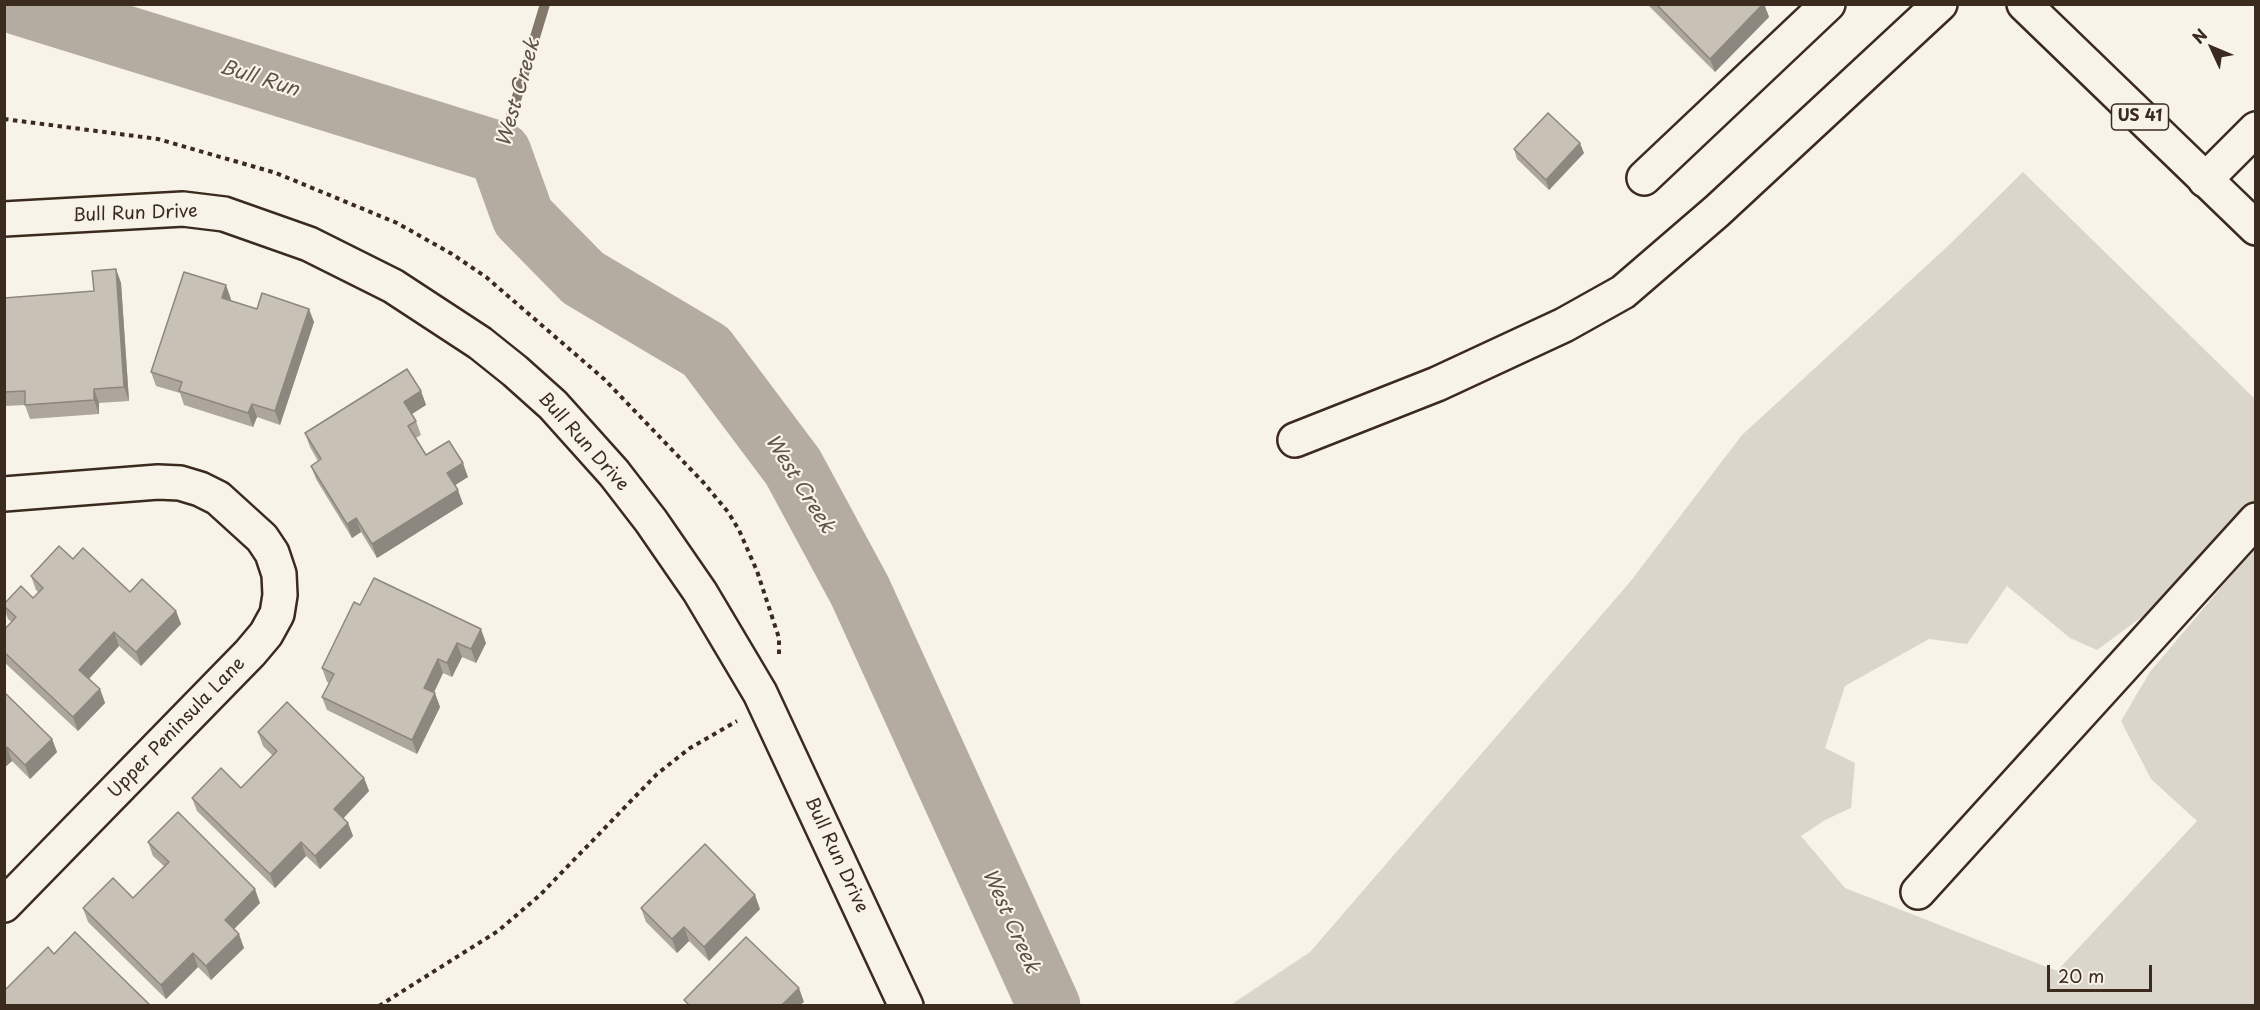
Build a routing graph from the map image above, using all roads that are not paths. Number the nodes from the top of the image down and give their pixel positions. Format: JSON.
{"nodes":[{"id":1,"x":1828,"y":4,"type":"edge"},
{"id":2,"x":1940,"y":4,"type":"edge"},
{"id":3,"x":2024,"y":4,"type":"edge"},
{"id":4,"x":2256,"y":129,"type":"edge"},
{"id":5,"x":1644,"y":178,"type":"dead end"},
{"id":6,"x":2205,"y":180,"type":"junction"},
{"id":7,"x":4,"y":219,"type":"edge"},
{"id":8,"x":2256,"y":228,"type":"edge"},
{"id":9,"x":1295,"y":440,"type":"dead end"},
{"id":10,"x":4,"y":494,"type":"edge"},
{"id":11,"x":2256,"y":520,"type":"edge"},
{"id":12,"x":1918,"y":892,"type":"dead end"},
{"id":13,"x":4,"y":905,"type":"edge"},
{"id":14,"x":906,"y":1005,"type":"edge"}],
"edges":[{"from":1,"to":5,"type":"main road"},
{"from":2,"to":9,"type":"main road"},
{"from":3,"to":6,"type":"main road","number":"US 41"},
{"from":4,"to":6,"type":"main road"},
{"from":6,"to":8,"type":"main road","number":"US 41"},
{"from":7,"to":14,"type":"main road","name":"Bull Run Drive"},
{"from":10,"to":13,"type":"main road","name":"Upper Peninsula Lane"},
{"from":11,"to":12,"type":"main road"}]}
